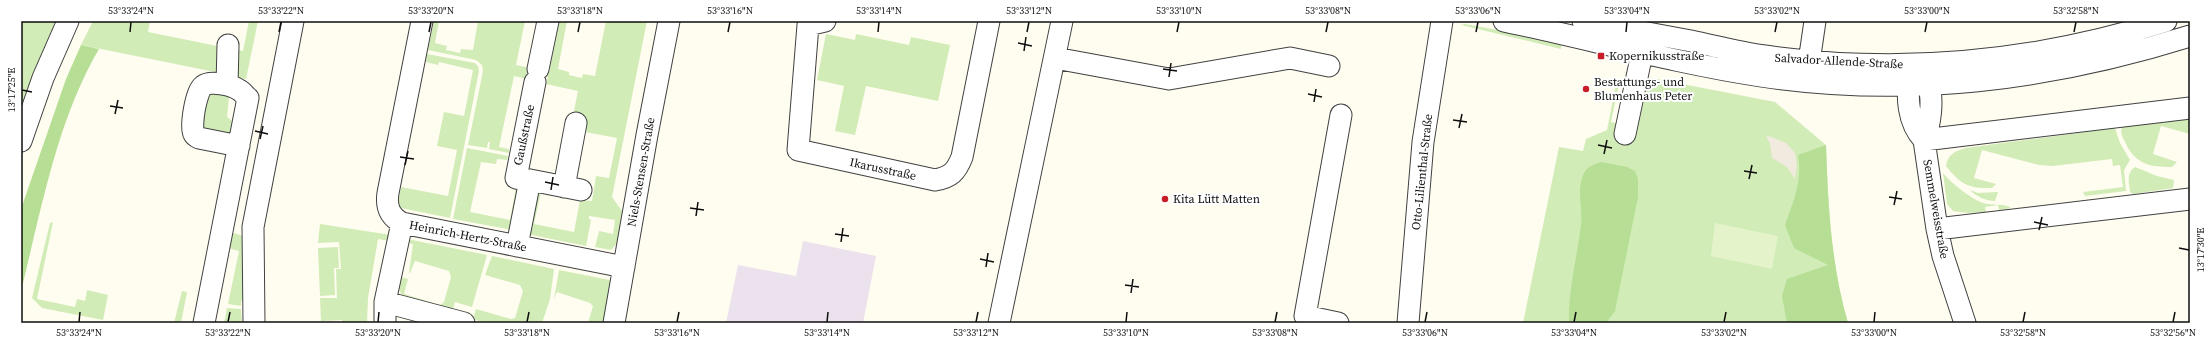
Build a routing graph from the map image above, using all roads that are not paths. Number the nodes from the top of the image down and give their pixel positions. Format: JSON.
{"nodes":[{"id":1,"x":68,"y":21,"type":"edge"},
{"id":2,"x":293,"y":21,"type":"edge"},
{"id":3,"x":422,"y":21,"type":"edge"},
{"id":4,"x":548,"y":21,"type":"edge"},
{"id":5,"x":669,"y":21,"type":"edge"},
{"id":6,"x":825,"y":21,"type":"edge"},
{"id":7,"x":989,"y":21,"type":"edge"},
{"id":8,"x":1062,"y":21,"type":"edge"},
{"id":9,"x":1442,"y":21,"type":"edge"},
{"id":10,"x":1504,"y":21,"type":"edge"},
{"id":11,"x":1583,"y":21,"type":"edge"},
{"id":12,"x":1815,"y":21,"type":"edge"},
{"id":13,"x":2166,"y":21,"type":"edge"},
{"id":14,"x":1646,"y":35,"type":"edge"},
{"id":15,"x":2190,"y":36,"type":"edge"},
{"id":16,"x":228,"y":45,"type":"dead end"},
{"id":17,"x":1055,"y":58,"type":"junction"},
{"id":18,"x":1809,"y":62,"type":"junction"},
{"id":19,"x":1915,"y":65,"type":"junction"},
{"id":20,"x":1329,"y":66,"type":"dead end"},
{"id":21,"x":227,"y":85,"type":"junction"},
{"id":22,"x":1918,"y":86,"type":"junction"},
{"id":23,"x":2190,"y":108,"type":"edge"},
{"id":24,"x":1341,"y":115,"type":"dead end"},
{"id":25,"x":576,"y":123,"type":"dead end"},
{"id":26,"x":1625,"y":134,"type":"dead end"},
{"id":27,"x":1924,"y":140,"type":"junction"},
{"id":28,"x":21,"y":141,"type":"edge"},
{"id":29,"x":239,"y":146,"type":"junction"},
{"id":30,"x":530,"y":180,"type":"junction"},
{"id":31,"x":2190,"y":199,"type":"edge"},
{"id":32,"x":224,"y":223,"type":"junction"},
{"id":33,"x":402,"y":223,"type":"junction"},
{"id":34,"x":253,"y":227,"type":"junction"},
{"id":35,"x":1937,"y":229,"type":"junction"},
{"id":36,"x":517,"y":246,"type":"junction"},
{"id":37,"x":624,"y":267,"type":"junction"},
{"id":38,"x":385,"y":302,"type":"junction"},
{"id":39,"x":204,"y":323,"type":"edge"},
{"id":40,"x":254,"y":323,"type":"edge"},
{"id":41,"x":385,"y":323,"type":"edge"},
{"id":42,"x":464,"y":323,"type":"edge"},
{"id":43,"x":614,"y":323,"type":"edge"},
{"id":44,"x":999,"y":323,"type":"edge"},
{"id":45,"x":1338,"y":323,"type":"edge"},
{"id":46,"x":1408,"y":323,"type":"edge"},
{"id":47,"x":1965,"y":323,"type":"edge"}],
"edges":[{"from":1,"to":28,"type":"street"},
{"from":2,"to":34,"type":"street"},
{"from":3,"to":33,"type":"street","name":"Heinrich-Hertz-Straße"},
{"from":4,"to":30,"type":"street","name":"Gaußstraße"},
{"from":5,"to":37,"type":"street","name":"Niels-Stensen-Straße"},
{"from":6,"to":7,"type":"street","name":"Ikarusstraße"},
{"from":8,"to":17,"type":"street"},
{"from":9,"to":46,"type":"street","name":"Otto-Lilienthal-Straße"},
{"from":10,"to":14,"type":"street","name":"Salvador-Allende-Straße"},
{"from":11,"to":14,"type":"street","name":"Salvador-Allende-Straße"},
{"from":12,"to":18,"type":"street"},
{"from":13,"to":19,"type":"street","name":"Salvador-Allende-Straße"},
{"from":14,"to":18,"type":"street","name":"Salvador-Allende-Straße"},
{"from":14,"to":22,"type":"street","name":"Salvador-Allende-Straße"},
{"from":14,"to":26,"type":"street"},
{"from":15,"to":22,"type":"street","name":"Salvador-Allende-Straße"},
{"from":16,"to":21,"type":"street"},
{"from":17,"to":20,"type":"street"},
{"from":17,"to":44,"type":"street"},
{"from":18,"to":19,"type":"street","name":"Salvador-Allende-Straße"},
{"from":19,"to":22,"type":"street","name":"Salvador-Allende-Straße"},
{"from":21,"to":29,"type":"street"},
{"from":21,"to":29,"type":"street"},
{"from":22,"to":27,"type":"street","name":"Semmelweisstraße"},
{"from":23,"to":27,"type":"street"},
{"from":24,"to":45,"type":"street"},
{"from":25,"to":30,"type":"street"},
{"from":27,"to":35,"type":"street","name":"Semmelweisstraße"},
{"from":29,"to":32,"type":"street"},
{"from":30,"to":36,"type":"street","name":"Gaußstraße"},
{"from":31,"to":35,"type":"street"},
{"from":32,"to":34,"type":"street"},
{"from":32,"to":39,"type":"street"},
{"from":33,"to":36,"type":"street","name":"Heinrich-Hertz-Straße"},
{"from":33,"to":38,"type":"street"},
{"from":34,"to":40,"type":"street"},
{"from":35,"to":47,"type":"street","name":"Semmelweisstraße"},
{"from":36,"to":37,"type":"street","name":"Heinrich-Hertz-Straße"},
{"from":37,"to":43,"type":"street","name":"Niels-Stensen-Straße"},
{"from":38,"to":41,"type":"street"},
{"from":38,"to":42,"type":"street"}]}
